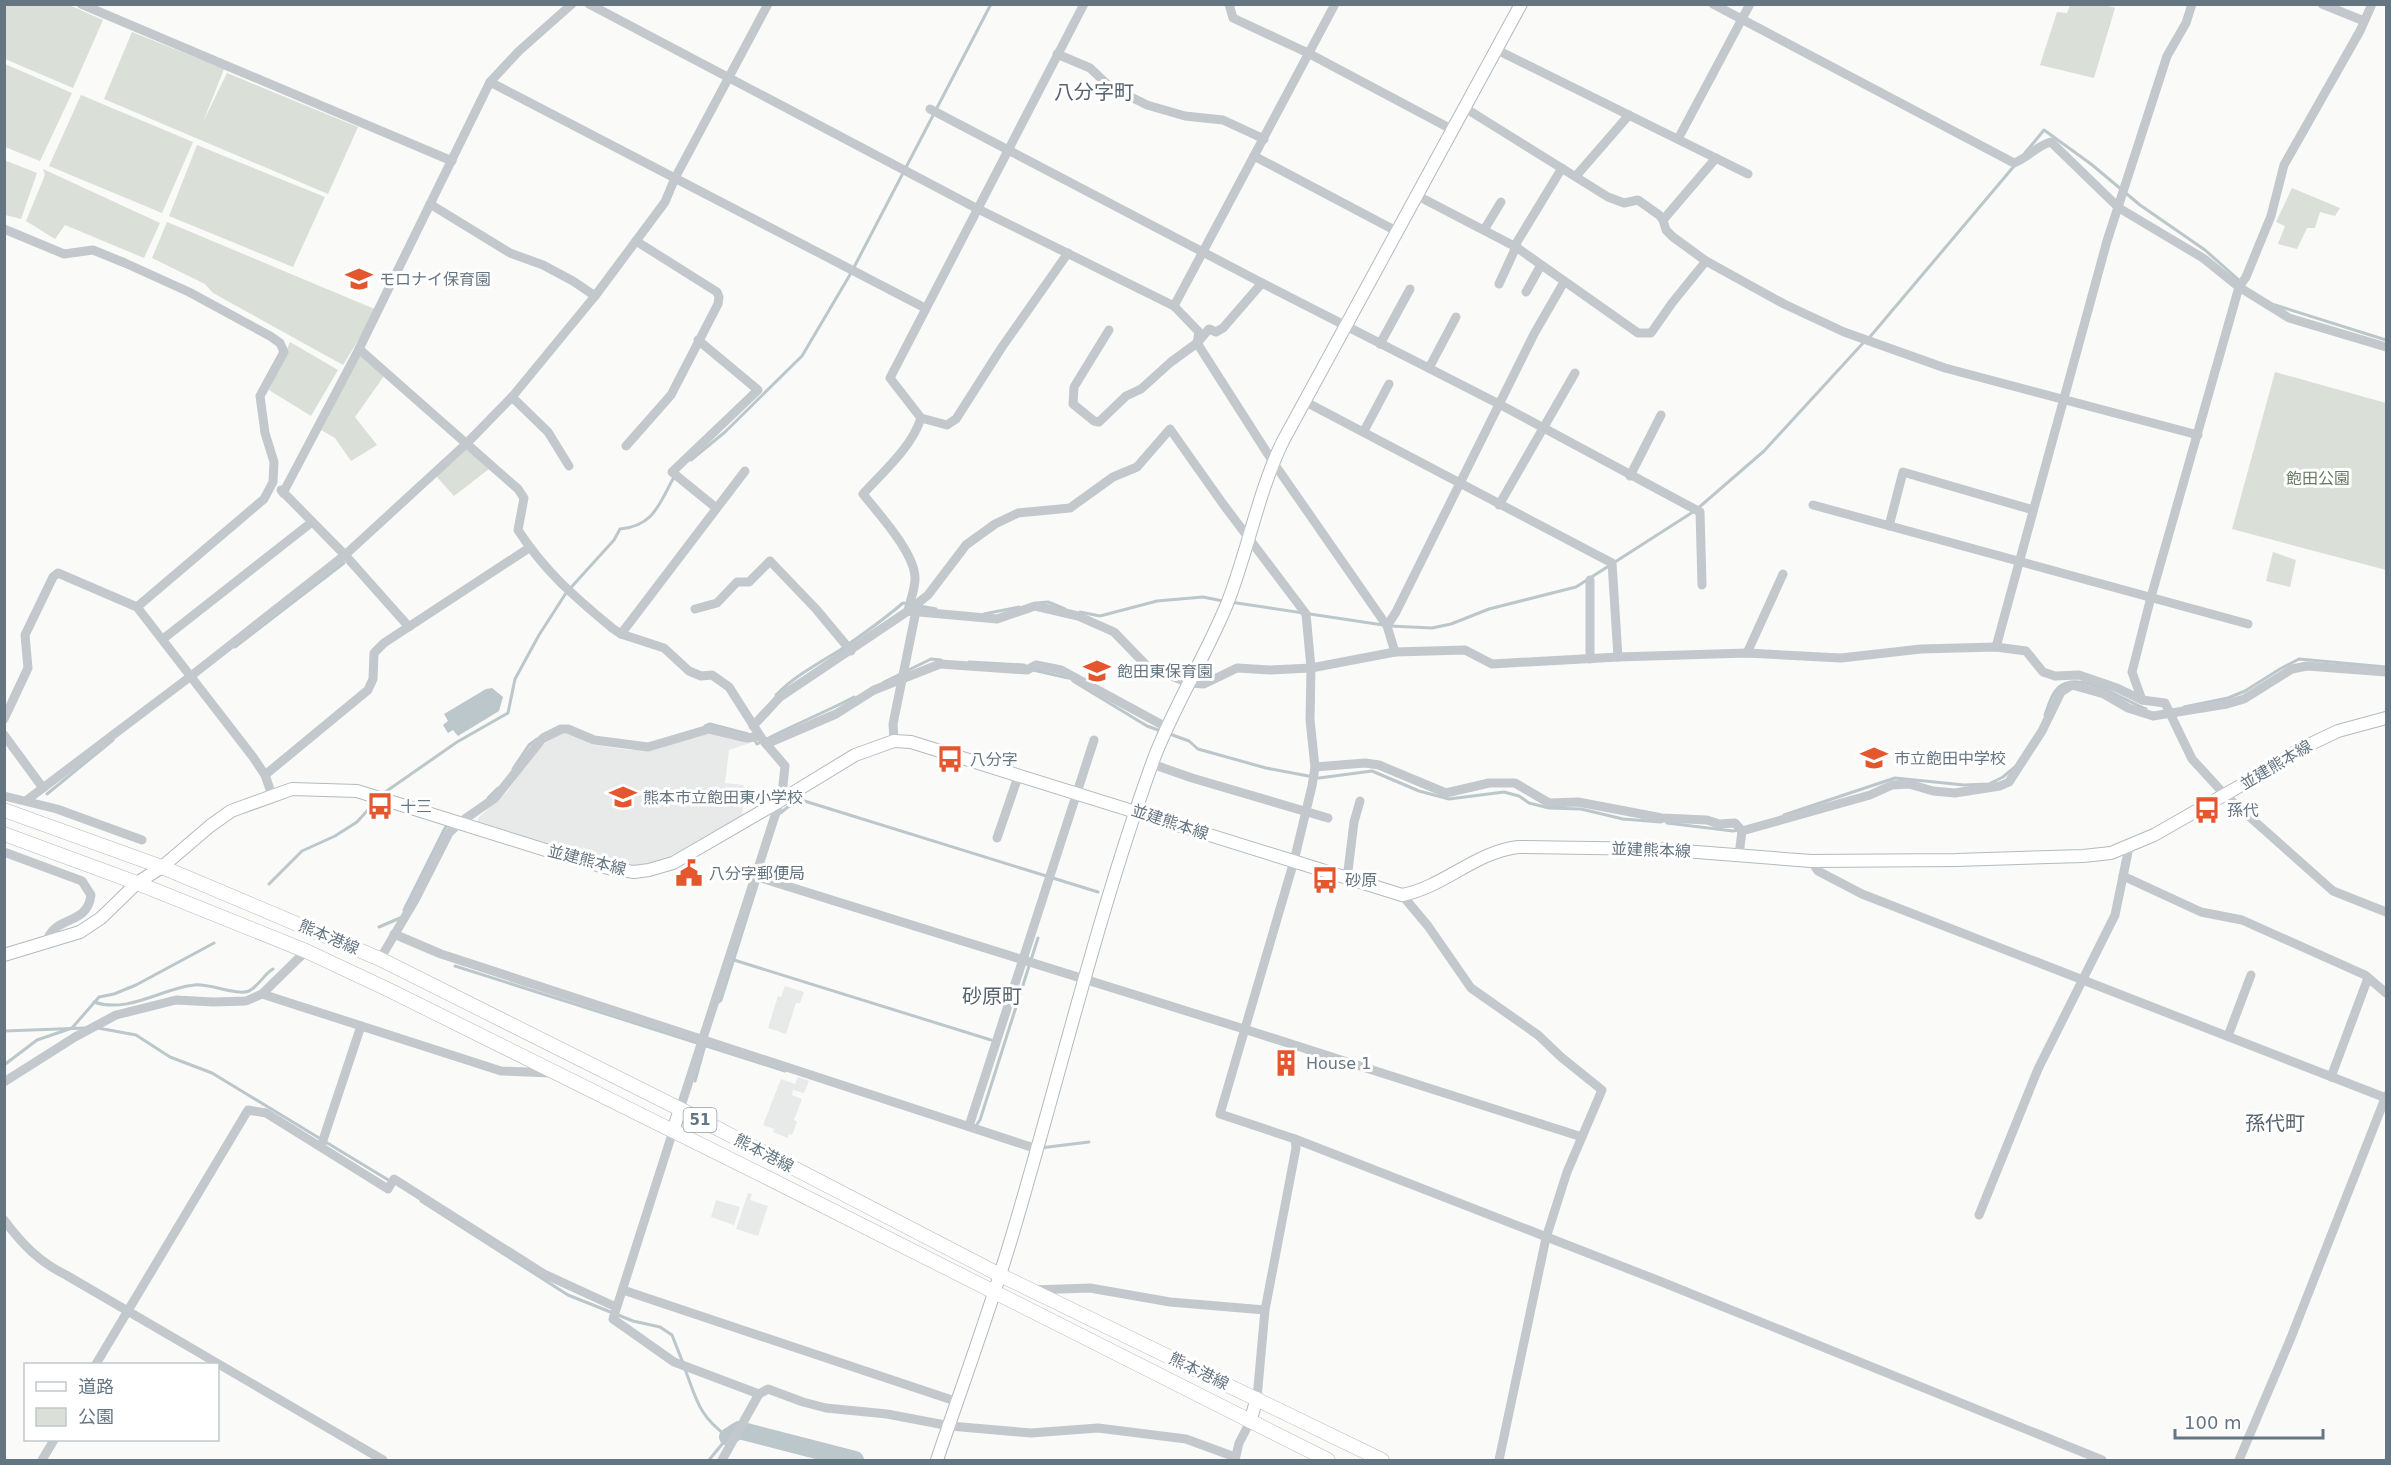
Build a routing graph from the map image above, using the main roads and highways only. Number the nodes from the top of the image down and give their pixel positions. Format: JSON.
{"nodes":[{"id":1,"x":1521,"y":4,"type":"edge"},
{"id":2,"x":2386,"y":718,"type":"edge"},
{"id":3,"x":4,"y":810,"type":"edge"},
{"id":4,"x":1136,"y":811,"type":"junction"},
{"id":5,"x":4,"y":834,"type":"edge"},
{"id":6,"x":162,"y":867,"type":"junction"},
{"id":7,"x":137,"y":883,"type":"junction"},
{"id":8,"x":4,"y":955,"type":"edge"},
{"id":9,"x":680,"y":1109,"type":"junction"},
{"id":10,"x":673,"y":1131,"type":"junction"},
{"id":11,"x":1000,"y":1275,"type":"junction"},
{"id":12,"x":994,"y":1292,"type":"junction"},
{"id":13,"x":1257,"y":1398,"type":"junction"},
{"id":14,"x":1250,"y":1422,"type":"junction"},
{"id":15,"x":937,"y":1461,"type":"edge"},
{"id":16,"x":1328,"y":1461,"type":"edge"},
{"id":17,"x":1382,"y":1461,"type":"edge"}],
"edges":[{"from":1,"to":4,"type":"main road"},
{"from":2,"to":4,"type":"main road","name":"並建熊本線"},
{"from":3,"to":6,"type":"main road","name":"熊本港線","number":"51"},
{"from":4,"to":6,"type":"main road","name":"並建熊本線"},
{"from":4,"to":11,"type":"main road"},
{"from":5,"to":7,"type":"main road","name":"熊本港線","number":"51"},
{"from":6,"to":7,"type":"main road","name":"並建熊本線"},
{"from":6,"to":9,"type":"main road","name":"熊本港線","number":"51"},
{"from":7,"to":8,"type":"main road","name":"並建熊本線"},
{"from":7,"to":10,"type":"main road","name":"熊本港線","number":"51"},
{"from":9,"to":10,"type":"main road"},
{"from":9,"to":11,"type":"main road","name":"熊本港線","number":"51"},
{"from":10,"to":12,"type":"main road","name":"熊本港線","number":"51"},
{"from":11,"to":12,"type":"main road"},
{"from":11,"to":13,"type":"main road","name":"熊本港線","number":"51"},
{"from":12,"to":14,"type":"main road","name":"熊本港線","number":"51"},
{"from":12,"to":15,"type":"main road"},
{"from":13,"to":14,"type":"main road"},
{"from":13,"to":17,"type":"main road","name":"熊本港線","number":"51"},
{"from":14,"to":16,"type":"main road","name":"熊本港線","number":"51"}]}
